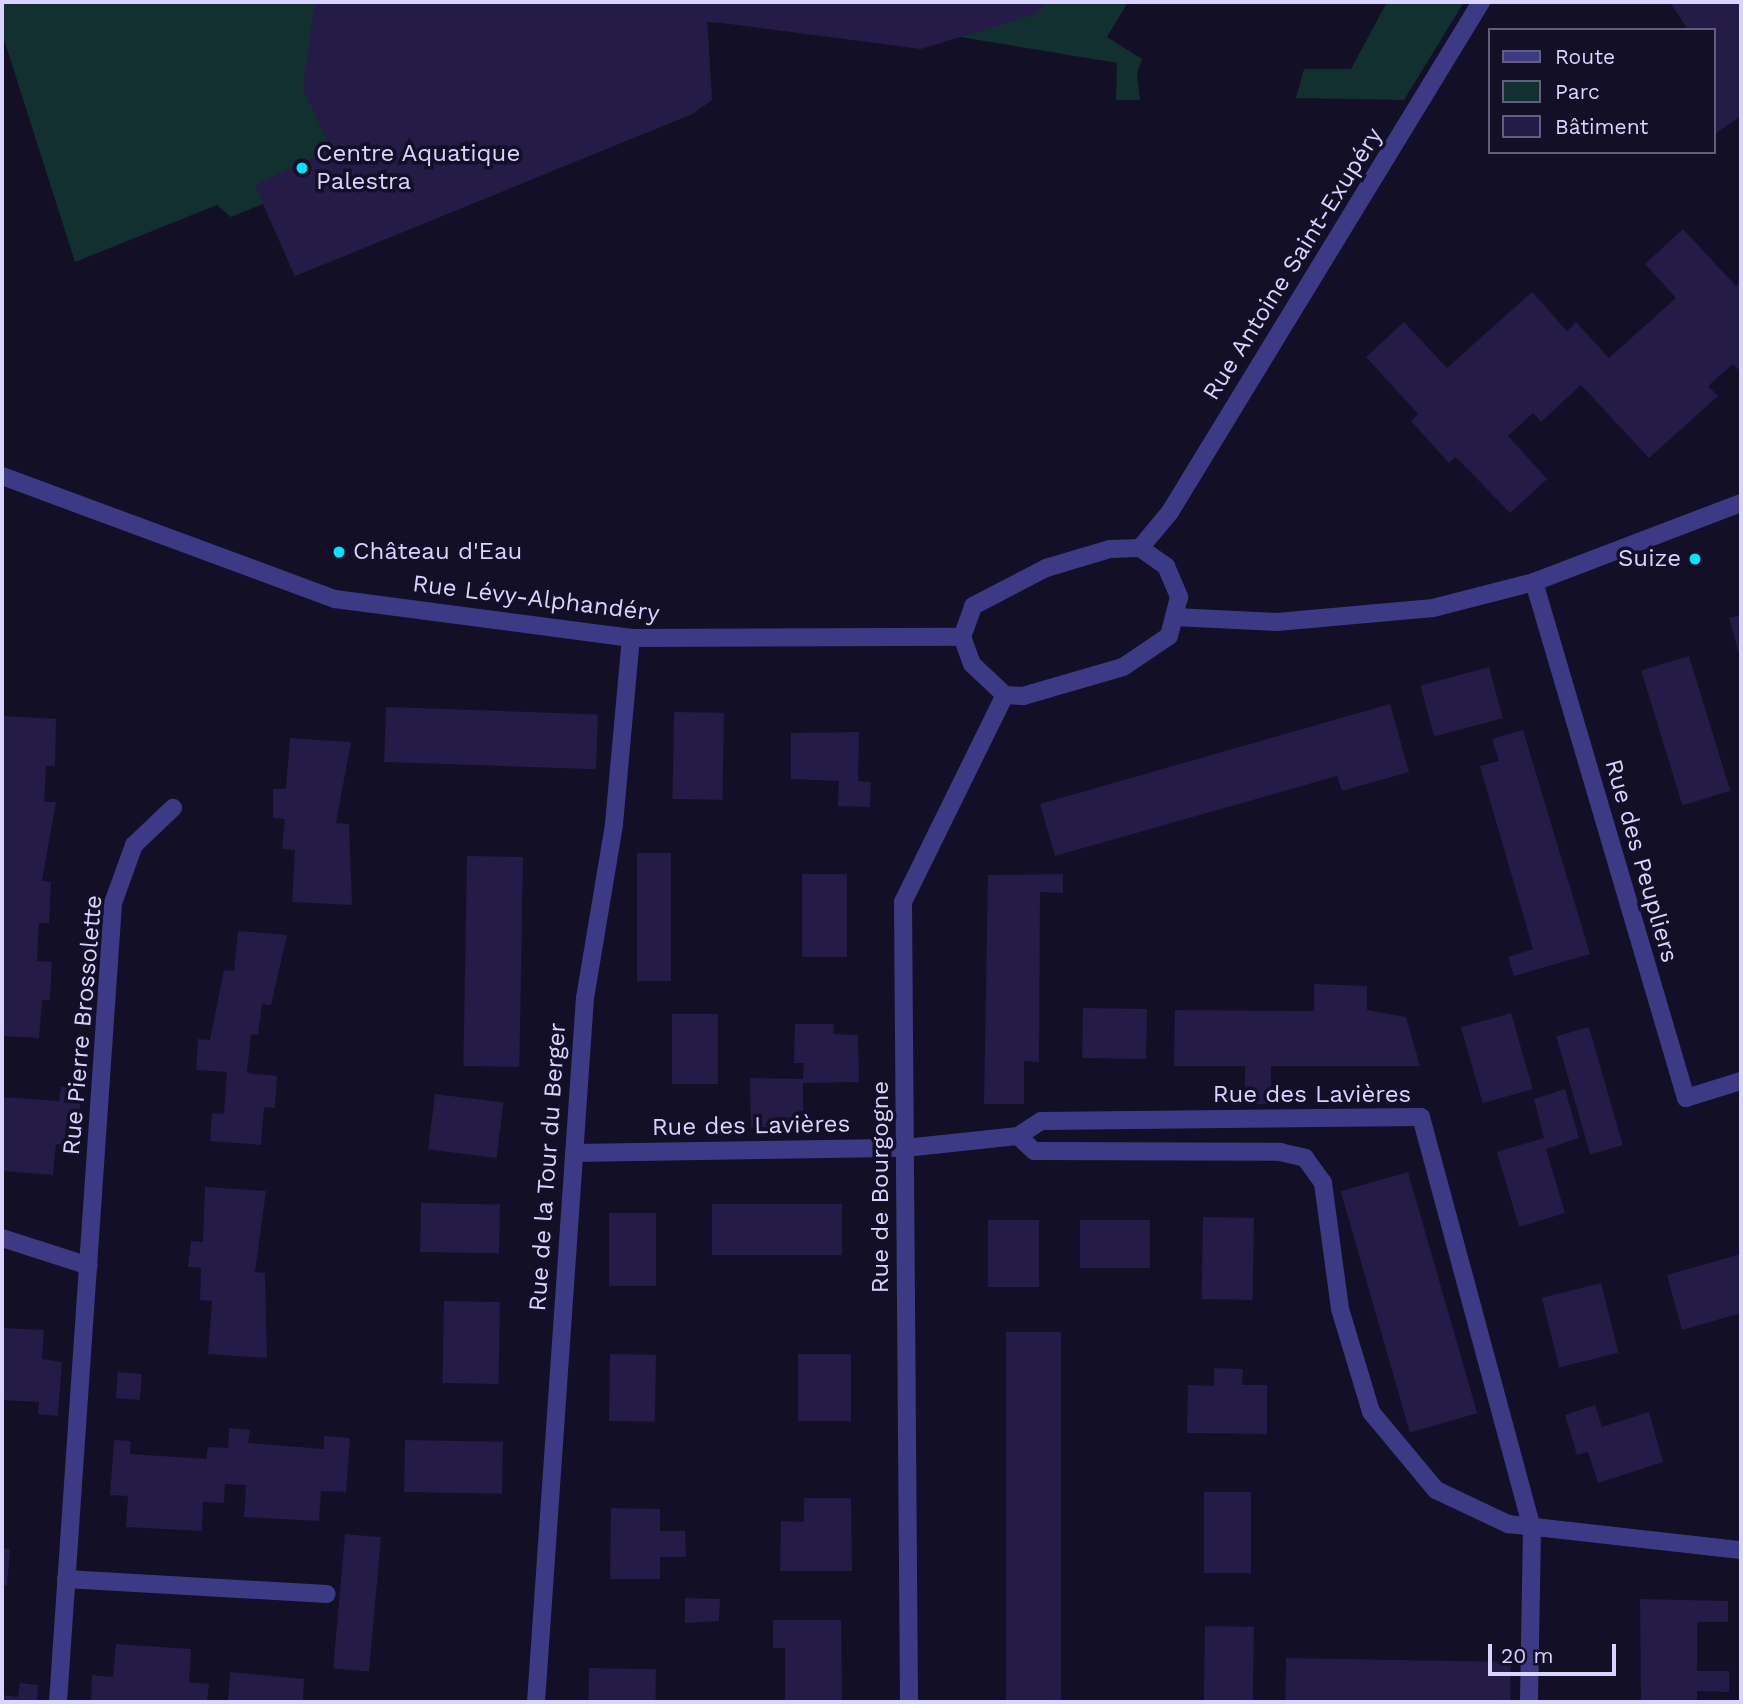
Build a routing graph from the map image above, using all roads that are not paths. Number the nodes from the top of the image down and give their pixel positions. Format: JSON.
{"nodes":[{"id":1,"x":1481,"y":2,"type":"edge"},
{"id":2,"x":2,"y":476,"type":"edge"},
{"id":3,"x":1741,"y":503,"type":"edge"},
{"id":4,"x":1140,"y":548,"type":"junction"},
{"id":5,"x":1534,"y":582,"type":"junction"},
{"id":6,"x":1174,"y":617,"type":"junction"},
{"id":7,"x":962,"y":637,"type":"junction"},
{"id":8,"x":631,"y":638,"type":"junction"},
{"id":9,"x":1005,"y":695,"type":"junction"},
{"id":10,"x":173,"y":808,"type":"dead end"},
{"id":11,"x":1741,"y":1081,"type":"edge"},
{"id":12,"x":1018,"y":1136,"type":"junction"},
{"id":13,"x":905,"y":1148,"type":"junction"},
{"id":14,"x":574,"y":1153,"type":"junction"},
{"id":15,"x":2,"y":1238,"type":"edge"},
{"id":16,"x":89,"y":1266,"type":"junction"},
{"id":17,"x":1532,"y":1529,"type":"junction"},
{"id":18,"x":1741,"y":1550,"type":"edge"},
{"id":19,"x":66,"y":1579,"type":"junction"},
{"id":20,"x":327,"y":1594,"type":"dead end"},
{"id":21,"x":58,"y":1702,"type":"edge"},
{"id":22,"x":536,"y":1702,"type":"edge"},
{"id":23,"x":909,"y":1702,"type":"edge"},
{"id":24,"x":1529,"y":1702,"type":"edge"}],
"edges":[{"from":1,"to":4,"type":"street","name":"Rue Antoine Saint-Exupéry"},
{"from":2,"to":8,"type":"street","name":"Rue Lévy-Alphandéry"},
{"from":3,"to":5,"type":"street"},
{"from":4,"to":6,"type":"street"},
{"from":4,"to":7,"type":"street"},
{"from":5,"to":6,"type":"street"},
{"from":5,"to":11,"type":"street","name":"Rue des Peupliers"},
{"from":6,"to":9,"type":"street"},
{"from":7,"to":8,"type":"street","name":"Rue Lévy-Alphandéry"},
{"from":7,"to":9,"type":"street"},
{"from":8,"to":14,"type":"street","name":"Rue de la Tour du Berger"},
{"from":9,"to":13,"type":"street","name":"Rue de Bourgogne"},
{"from":10,"to":16,"type":"street","name":"Rue Pierre Brossolette"},
{"from":12,"to":13,"type":"street","name":"Rue des Lavières"},
{"from":12,"to":17,"type":"street"},
{"from":12,"to":17,"type":"street","name":"Rue des Lavières"},
{"from":13,"to":14,"type":"street","name":"Rue des Lavières"},
{"from":13,"to":23,"type":"street","name":"Rue de Bourgogne"},
{"from":14,"to":22,"type":"street","name":"Rue de la Tour du Berger"},
{"from":15,"to":16,"type":"street"},
{"from":16,"to":19,"type":"street","name":"Rue Pierre Brossolette"},
{"from":17,"to":18,"type":"street"},
{"from":17,"to":24,"type":"street"},
{"from":19,"to":20,"type":"street"},
{"from":19,"to":21,"type":"street","name":"Rue Pierre Brossolette"}]}
